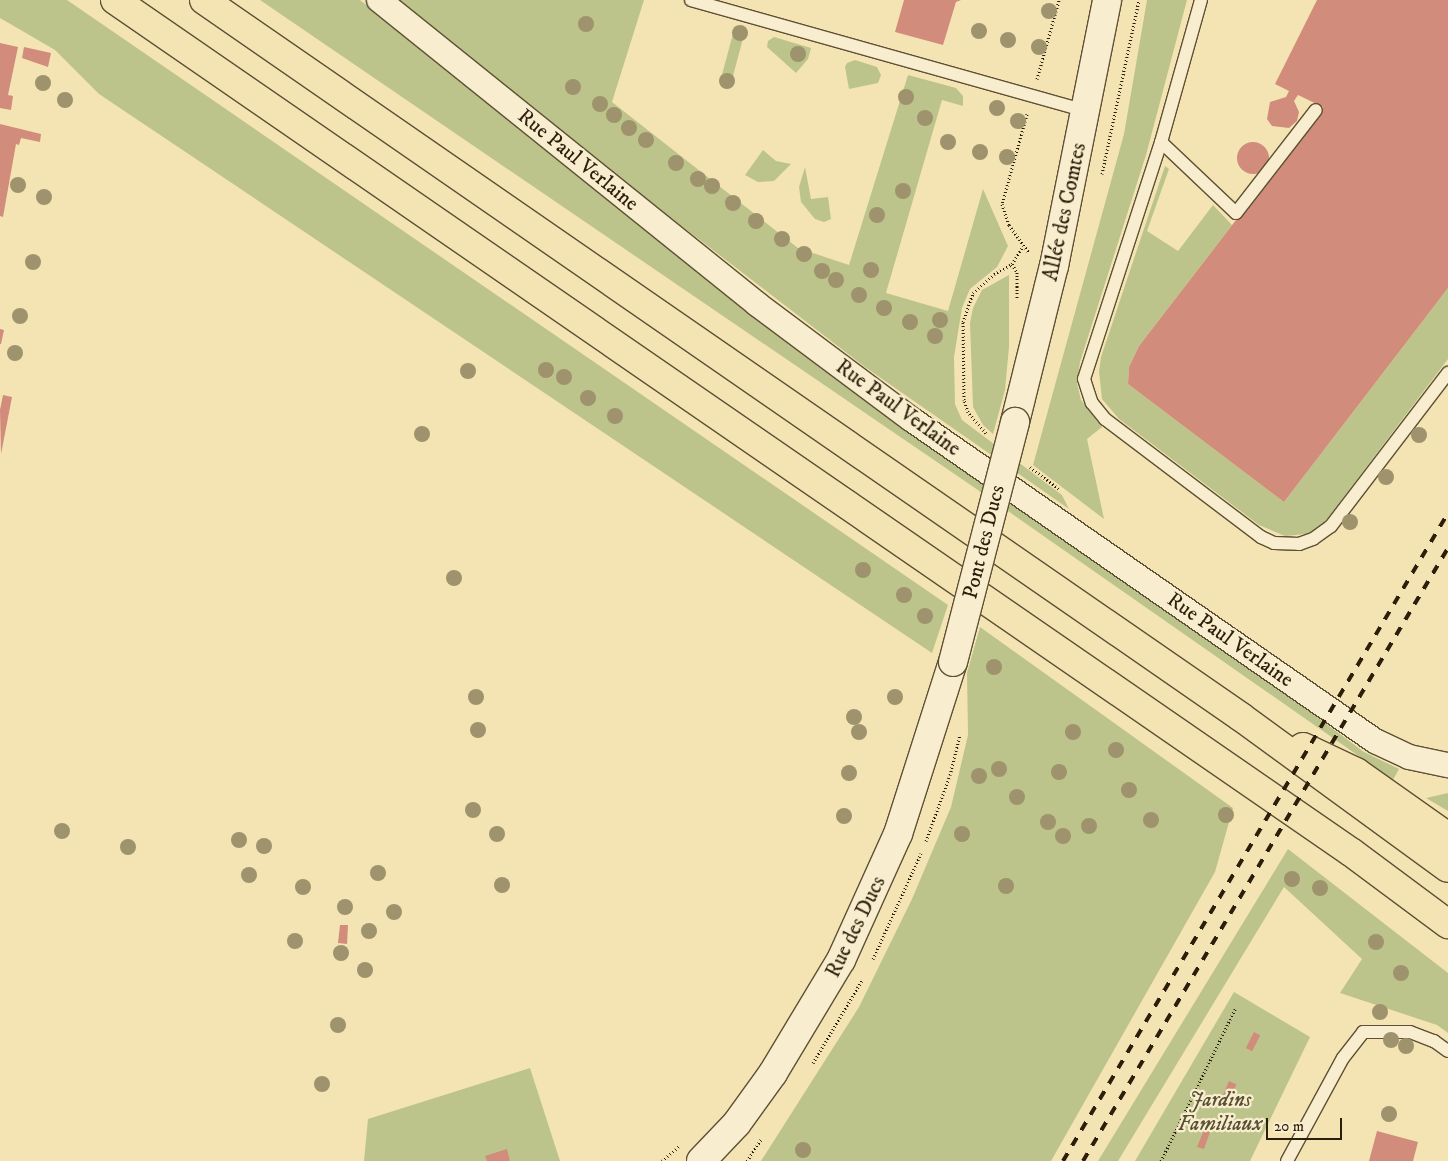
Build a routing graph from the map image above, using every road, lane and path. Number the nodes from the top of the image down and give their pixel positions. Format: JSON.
{"nodes":[{"id":1,"x":115,"y":0,"type":"edge"},
{"id":2,"x":204,"y":0,"type":"edge"},
{"id":3,"x":379,"y":0,"type":"edge"},
{"id":4,"x":692,"y":0,"type":"edge"},
{"id":5,"x":1059,"y":0,"type":"edge"},
{"id":6,"x":1107,"y":0,"type":"edge"},
{"id":7,"x":1201,"y":0,"type":"edge"},
{"id":8,"x":1038,"y":72,"type":"dead end"},
{"id":9,"x":1029,"y":109,"type":"dead end"},
{"id":10,"x":1316,"y":110,"type":"dead end"},
{"id":11,"x":1086,"y":111,"type":"junction"},
{"id":12,"x":1160,"y":142,"type":"junction"},
{"id":13,"x":1448,"y":373,"type":"edge"},
{"id":14,"x":1015,"y":422,"type":"joint"},
{"id":15,"x":992,"y":438,"type":"dead end"},
{"id":16,"x":953,"y":662,"type":"joint"},
{"id":17,"x":1241,"y":717,"type":"junction"},
{"id":18,"x":1448,"y":765,"type":"edge"},
{"id":19,"x":1448,"y":837,"type":"edge"},
{"id":20,"x":1351,"y":852,"type":"junction"},
{"id":21,"x":1448,"y":868,"type":"edge"},
{"id":22,"x":1448,"y":924,"type":"edge"},
{"id":23,"x":1448,"y":935,"type":"edge"},
{"id":24,"x":1236,"y":1008,"type":"dead end"},
{"id":25,"x":1448,"y":1052,"type":"edge"},
{"id":26,"x":691,"y":1151,"type":"edge"},
{"id":27,"x":662,"y":1161,"type":"edge"},
{"id":28,"x":1162,"y":1161,"type":"edge"},
{"id":29,"x":1287,"y":1161,"type":"edge"}],
"edges":[{"from":1,"to":20,"type":"highway"},
{"from":2,"to":17,"type":"highway"},
{"from":3,"to":18,"type":"street","name":"Rue Paul Verlaine"},
{"from":4,"to":11,"type":"lane"},
{"from":5,"to":8,"type":"path"},
{"from":6,"to":11,"type":"street","name":"Allée des Comtes"},
{"from":7,"to":12,"type":"lane"},
{"from":9,"to":15,"type":"path"},
{"from":10,"to":12,"type":"lane"},
{"from":11,"to":14,"type":"street","name":"Allée des Comtes"},
{"from":12,"to":13,"type":"lane"},
{"from":14,"to":16,"type":"street","name":"Pont des Ducs","bridge":true},
{"from":16,"to":26,"type":"street","name":"Rue des Ducs"},
{"from":17,"to":19,"type":"highway"},
{"from":17,"to":21,"type":"highway"},
{"from":20,"to":22,"type":"highway"},
{"from":20,"to":23,"type":"highway"},
{"from":24,"to":28,"type":"path"},
{"from":25,"to":29,"type":"lane"},
{"from":26,"to":27,"type":"path"}]}
